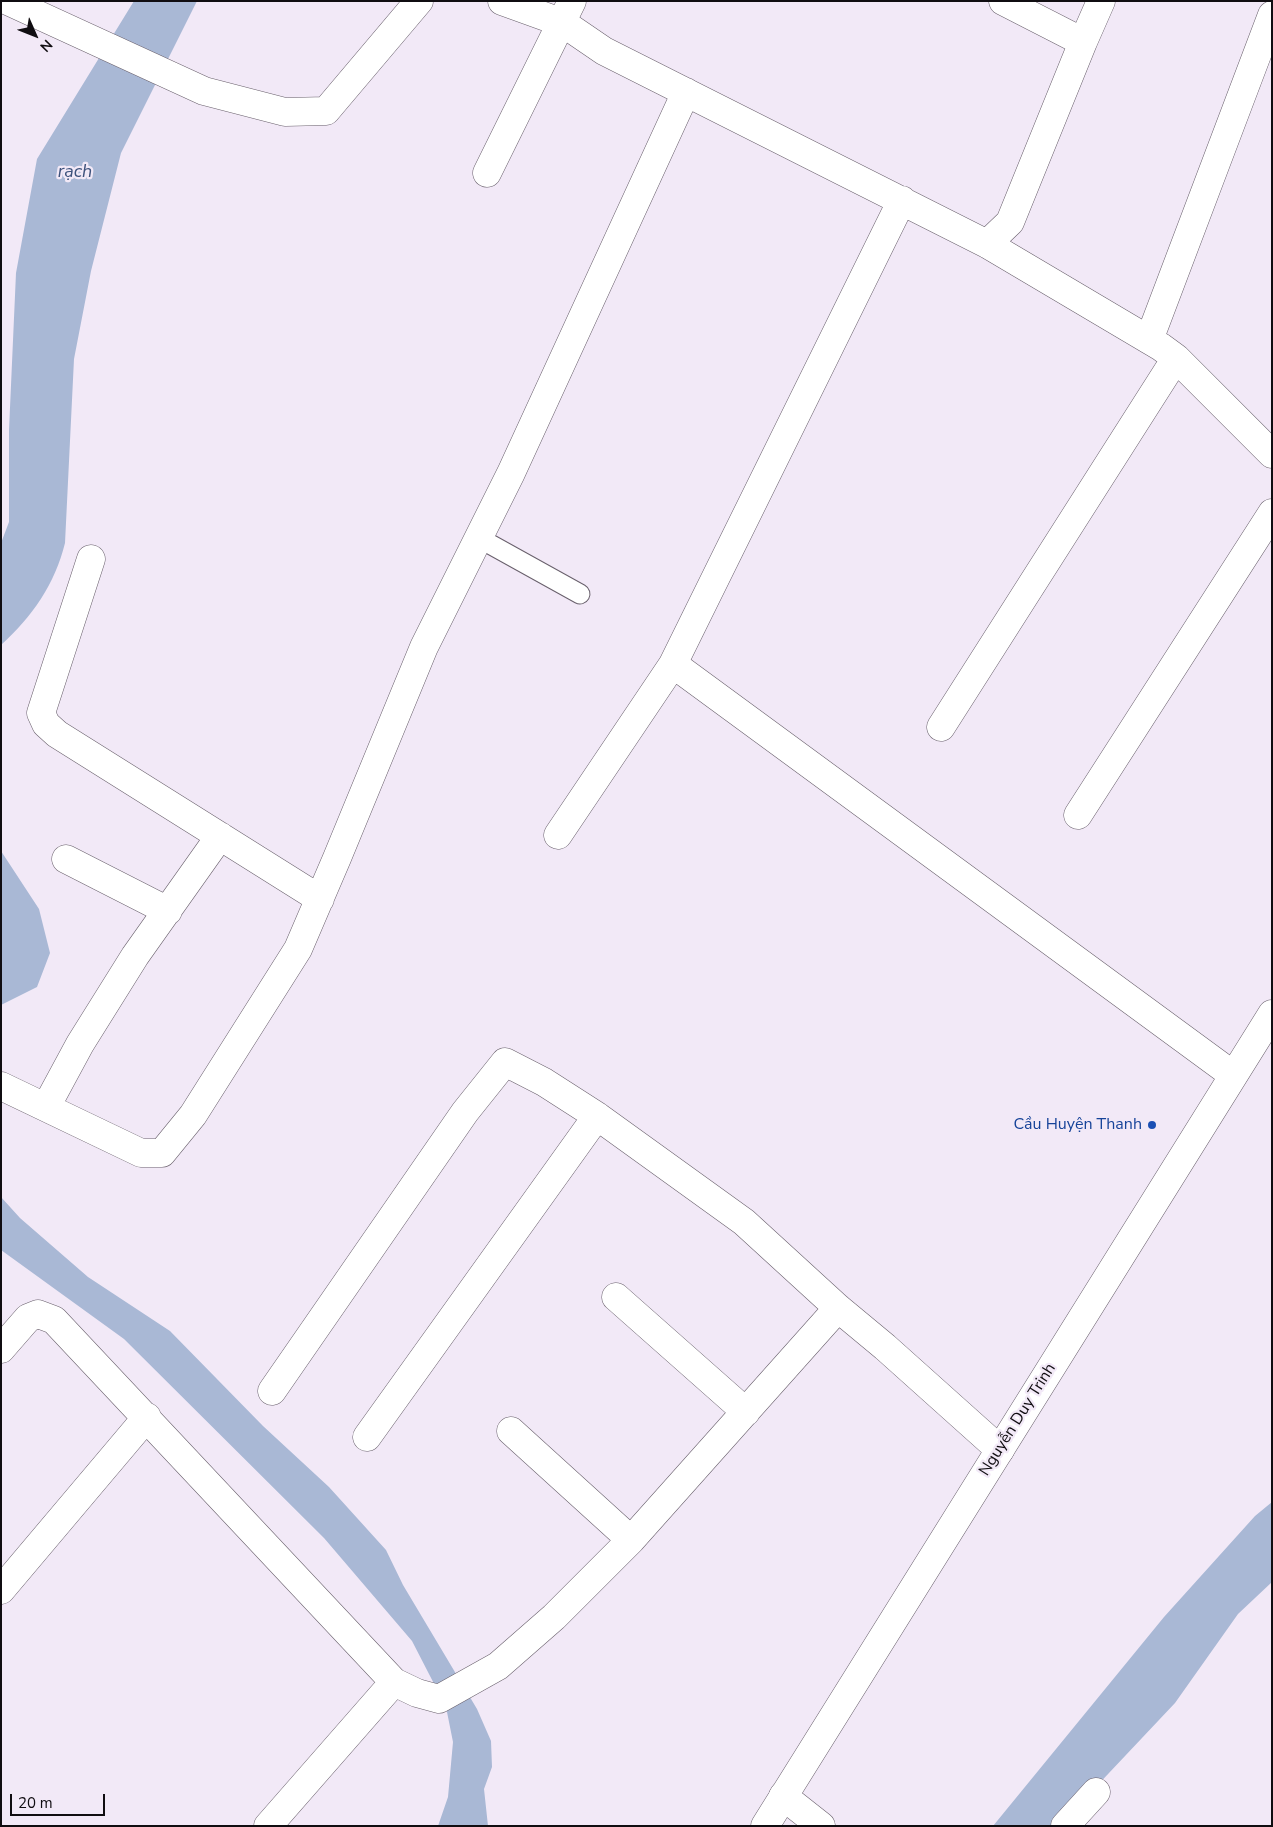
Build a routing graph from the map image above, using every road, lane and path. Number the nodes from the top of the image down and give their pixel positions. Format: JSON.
{"nodes":[{"id":1,"x":419,"y":1,"type":"edge"},
{"id":2,"x":502,"y":1,"type":"edge"},
{"id":3,"x":1003,"y":1,"type":"edge"},
{"id":4,"x":1102,"y":1,"type":"edge"},
{"id":5,"x":11,"y":2,"type":"edge"},
{"id":6,"x":568,"y":12,"type":"edge"},
{"id":7,"x":1272,"y":15,"type":"edge"},
{"id":8,"x":1083,"y":42,"type":"junction"},
{"id":9,"x":686,"y":92,"type":"junction"},
{"id":10,"x":486,"y":173,"type":"dead end"},
{"id":11,"x":902,"y":200,"type":"junction"},
{"id":12,"x":987,"y":244,"type":"junction"},
{"id":13,"x":1149,"y":340,"type":"junction"},
{"id":14,"x":1176,"y":358,"type":"junction"},
{"id":15,"x":1272,"y":454,"type":"edge"},
{"id":16,"x":1272,"y":513,"type":"edge"},
{"id":17,"x":479,"y":538,"type":"junction"},
{"id":18,"x":91,"y":559,"type":"dead end"},
{"id":19,"x":580,"y":594,"type":"dead end"},
{"id":20,"x":673,"y":664,"type":"junction"},
{"id":21,"x":941,"y":727,"type":"dead end"},
{"id":22,"x":1078,"y":815,"type":"dead end"},
{"id":23,"x":220,"y":836,"type":"junction"},
{"id":24,"x":558,"y":836,"type":"dead end"},
{"id":25,"x":66,"y":859,"type":"dead end"},
{"id":26,"x":320,"y":899,"type":"junction"},
{"id":27,"x":168,"y":911,"type":"junction"},
{"id":28,"x":1272,"y":1014,"type":"edge"},
{"id":29,"x":1233,"y":1076,"type":"junction"},
{"id":30,"x":1,"y":1086,"type":"edge"},
{"id":31,"x":46,"y":1107,"type":"junction"},
{"id":32,"x":597,"y":1116,"type":"junction"},
{"id":33,"x":616,"y":1297,"type":"dead end"},
{"id":34,"x":838,"y":1308,"type":"junction"},
{"id":35,"x":1,"y":1349,"type":"edge"},
{"id":36,"x":272,"y":1391,"type":"dead end"},
{"id":37,"x":746,"y":1412,"type":"junction"},
{"id":38,"x":147,"y":1417,"type":"junction"},
{"id":39,"x":511,"y":1431,"type":"dead end"},
{"id":40,"x":367,"y":1437,"type":"dead end"},
{"id":41,"x":1000,"y":1450,"type":"junction"},
{"id":42,"x":632,"y":1540,"type":"junction"},
{"id":43,"x":1,"y":1590,"type":"edge"},
{"id":44,"x":394,"y":1682,"type":"junction"},
{"id":45,"x":1096,"y":1792,"type":"dead end"},
{"id":46,"x":783,"y":1796,"type":"junction"},
{"id":47,"x":268,"y":1826,"type":"edge"},
{"id":48,"x":765,"y":1826,"type":"edge"},
{"id":49,"x":820,"y":1826,"type":"edge"},
{"id":50,"x":1065,"y":1826,"type":"edge"}],
"edges":[{"from":1,"to":5,"type":"street"},
{"from":2,"to":6,"type":"street"},
{"from":3,"to":8,"type":"street"},
{"from":4,"to":8,"type":"street"},
{"from":6,"to":9,"type":"street"},
{"from":6,"to":10,"type":"street"},
{"from":7,"to":13,"type":"street"},
{"from":8,"to":12,"type":"street"},
{"from":9,"to":11,"type":"street"},
{"from":9,"to":17,"type":"street"},
{"from":11,"to":12,"type":"street"},
{"from":11,"to":20,"type":"street"},
{"from":12,"to":13,"type":"street"},
{"from":13,"to":14,"type":"street"},
{"from":14,"to":15,"type":"street"},
{"from":14,"to":21,"type":"street"},
{"from":16,"to":22,"type":"street"},
{"from":17,"to":19,"type":"lane"},
{"from":17,"to":26,"type":"street"},
{"from":18,"to":23,"type":"street"},
{"from":20,"to":24,"type":"street"},
{"from":20,"to":29,"type":"street"},
{"from":23,"to":26,"type":"street"},
{"from":23,"to":27,"type":"street"},
{"from":25,"to":27,"type":"street"},
{"from":26,"to":31,"type":"street"},
{"from":27,"to":31,"type":"street"},
{"from":28,"to":29,"type":"street","name":"Nguyễn Duy Trinh"},
{"from":29,"to":41,"type":"street","name":"Nguyễn Duy Trinh"},
{"from":30,"to":31,"type":"street"},
{"from":32,"to":34,"type":"street"},
{"from":32,"to":36,"type":"street"},
{"from":32,"to":40,"type":"street"},
{"from":33,"to":37,"type":"street"},
{"from":34,"to":37,"type":"street"},
{"from":34,"to":41,"type":"street"},
{"from":35,"to":38,"type":"street"},
{"from":37,"to":42,"type":"street"},
{"from":38,"to":43,"type":"street"},
{"from":38,"to":44,"type":"street"},
{"from":39,"to":42,"type":"street"},
{"from":41,"to":46,"type":"street","name":"Nguyễn Duy Trinh"},
{"from":42,"to":44,"type":"street"},
{"from":44,"to":47,"type":"street"},
{"from":45,"to":50,"type":"street"},
{"from":46,"to":48,"type":"street","name":"Nguyễn Duy Trinh"},
{"from":46,"to":49,"type":"street"}]}
